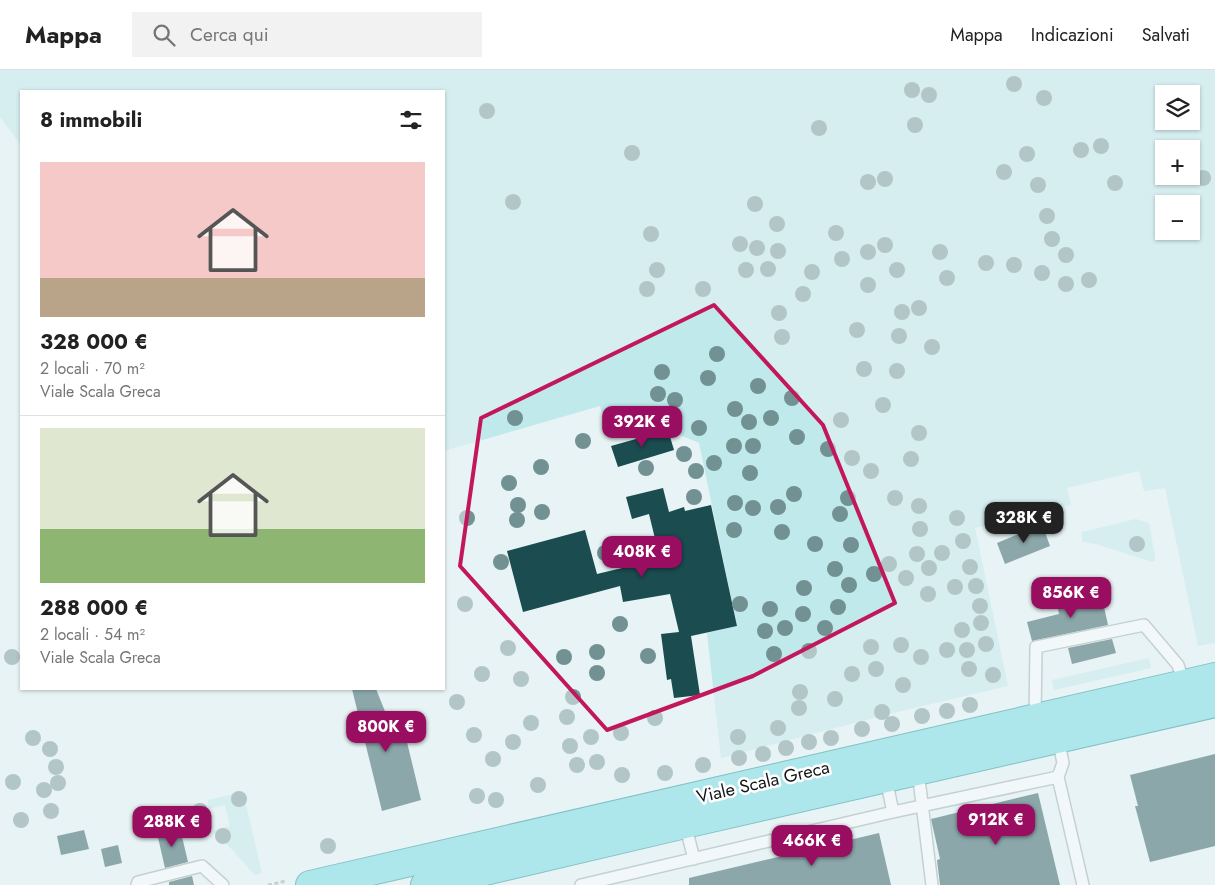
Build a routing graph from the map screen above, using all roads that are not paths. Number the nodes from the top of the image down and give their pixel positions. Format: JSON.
{"nodes":[{"id":1,"x":1215,"y":677,"type":"edge"},
{"id":2,"x":1184,"y":684,"type":"junction"},
{"id":3,"x":1215,"y":703,"type":"edge"},
{"id":4,"x":1035,"y":719,"type":"junction"},
{"id":5,"x":1058,"y":738,"type":"junction"},
{"id":6,"x":918,"y":771,"type":"junction"},
{"id":7,"x":1058,"y":777,"type":"junction"},
{"id":8,"x":886,"y":779,"type":"junction"},
{"id":9,"x":923,"y":806,"type":"junction"},
{"id":10,"x":893,"y":812,"type":"junction"},
{"id":11,"x":685,"y":824,"type":"junction"},
{"id":12,"x":694,"y":859,"type":"junction"},
{"id":13,"x":467,"y":881,"type":"edge"},
{"id":14,"x":137,"y":885,"type":"edge"},
{"id":15,"x":223,"y":885,"type":"edge"},
{"id":16,"x":310,"y":885,"type":"edge"},
{"id":17,"x":425,"y":885,"type":"edge"},
{"id":18,"x":581,"y":885,"type":"edge"},
{"id":19,"x":932,"y":885,"type":"edge"},
{"id":20,"x":1083,"y":885,"type":"edge"}],
"edges":[{"from":1,"to":2,"type":"main road","name":"Viale Scala Greca"},
{"from":2,"to":4,"type":"main road","name":"Viale Scala Greca"},
{"from":2,"to":4,"type":"lane"},
{"from":3,"to":5,"type":"main road","name":"Viale Scala Greca"},
{"from":4,"to":16,"type":"main road","name":"Viale Scala Greca"},
{"from":5,"to":6,"type":"main road","name":"Viale Scala Greca"},
{"from":5,"to":7,"type":"lane"},
{"from":6,"to":8,"type":"main road","name":"Viale Scala Greca"},
{"from":6,"to":9,"type":"lane"},
{"from":7,"to":9,"type":"lane"},
{"from":7,"to":20,"type":"lane"},
{"from":8,"to":10,"type":"lane"},
{"from":8,"to":11,"type":"main road","name":"Viale Scala Greca"},
{"from":9,"to":10,"type":"lane"},
{"from":9,"to":19,"type":"lane"},
{"from":10,"to":12,"type":"lane"},
{"from":11,"to":12,"type":"lane"},
{"from":11,"to":13,"type":"main road","name":"Viale Scala Greca"},
{"from":12,"to":18,"type":"lane"},
{"from":13,"to":17,"type":"main road","name":"Viale Scala Greca"},
{"from":14,"to":15,"type":"lane"}]}
